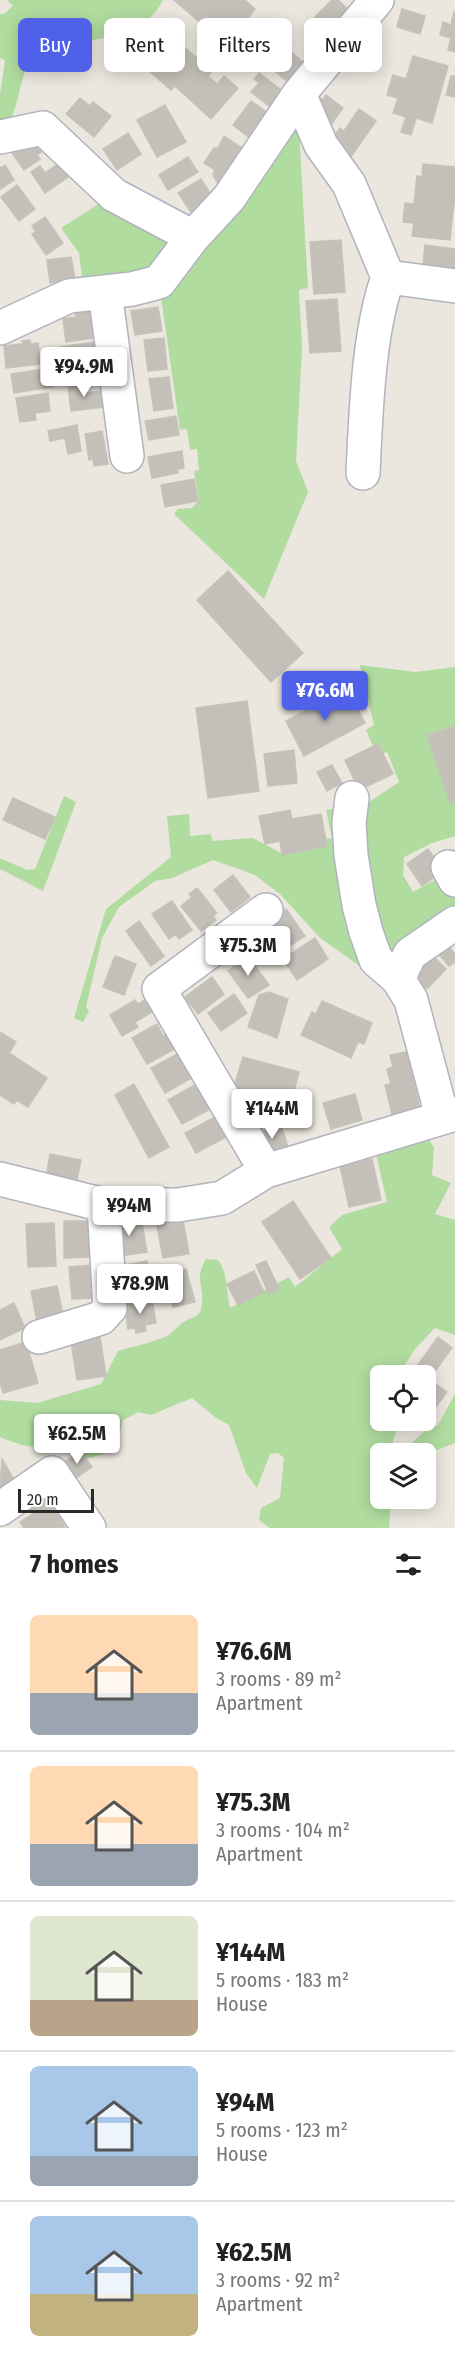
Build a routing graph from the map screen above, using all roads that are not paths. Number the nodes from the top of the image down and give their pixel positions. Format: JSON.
{"nodes":[{"id":1,"x":370,"y":3,"type":"edge"},
{"id":2,"x":299,"y":94,"type":"junction"},
{"id":3,"x":0,"y":137,"type":"edge"},
{"id":4,"x":194,"y":237,"type":"junction"},
{"id":5,"x":388,"y":277,"type":"junction"},
{"id":6,"x":455,"y":286,"type":"edge"},
{"id":7,"x":105,"y":292,"type":"junction"},
{"id":8,"x":0,"y":328,"type":"edge"},
{"id":9,"x":127,"y":456,"type":"dead end"},
{"id":10,"x":363,"y":473,"type":"dead end"},
{"id":11,"x":352,"y":798,"type":"dead end"},
{"id":12,"x":266,"y":910,"type":"dead end"},
{"id":13,"x":455,"y":923,"type":"edge"},
{"id":14,"x":398,"y":979,"type":"junction"},
{"id":15,"x":449,"y":1115,"type":"edge"},
{"id":16,"x":266,"y":1172,"type":"junction"},
{"id":17,"x":0,"y":1179,"type":"edge"},
{"id":18,"x":104,"y":1205,"type":"junction"},
{"id":19,"x":39,"y":1337,"type":"dead end"},
{"id":20,"x":0,"y":1509,"type":"edge"},
{"id":21,"x":89,"y":1528,"type":"edge"}],
"edges":[{"from":1,"to":2,"type":"street"},
{"from":2,"to":4,"type":"street"},
{"from":2,"to":5,"type":"street"},
{"from":3,"to":4,"type":"street"},
{"from":4,"to":7,"type":"street"},
{"from":5,"to":6,"type":"street"},
{"from":5,"to":10,"type":"street"},
{"from":7,"to":8,"type":"street"},
{"from":7,"to":9,"type":"street"},
{"from":11,"to":14,"type":"street"},
{"from":12,"to":16,"type":"street"},
{"from":13,"to":14,"type":"street"},
{"from":14,"to":15,"type":"street"},
{"from":15,"to":16,"type":"street"},
{"from":16,"to":18,"type":"street"},
{"from":17,"to":18,"type":"street"},
{"from":18,"to":19,"type":"street"},
{"from":20,"to":21,"type":"street"}]}
